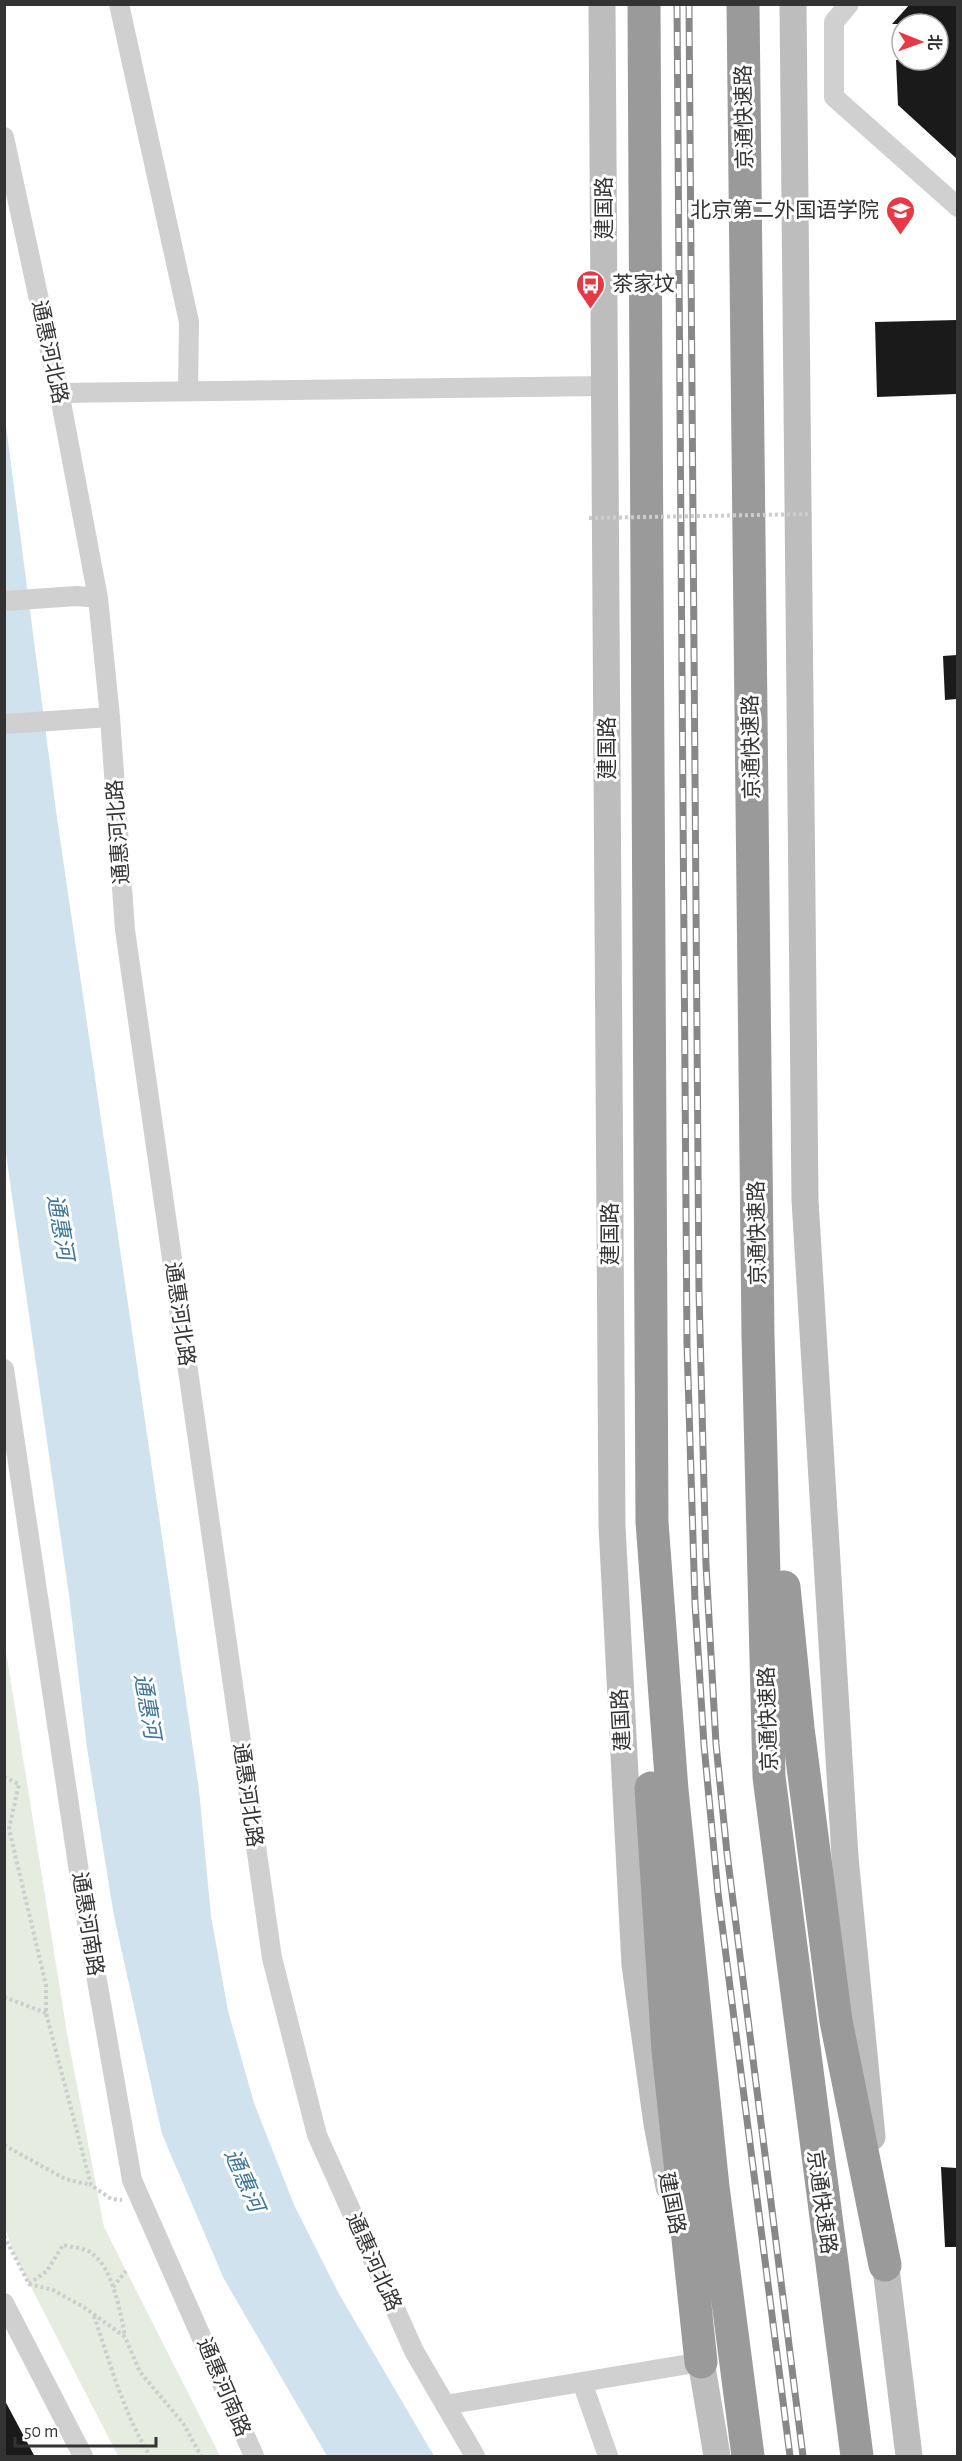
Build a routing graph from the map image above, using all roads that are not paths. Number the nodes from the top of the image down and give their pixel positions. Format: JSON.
{"nodes":[{"id":1,"x":118,"y":4,"type":"edge"},
{"id":2,"x":602,"y":4,"type":"edge"},
{"id":3,"x":644,"y":4,"type":"edge"},
{"id":4,"x":743,"y":4,"type":"edge"},
{"id":5,"x":793,"y":4,"type":"edge"},
{"id":6,"x":849,"y":4,"type":"edge"},
{"id":7,"x":4,"y":136,"type":"edge"},
{"id":8,"x":957,"y":207,"type":"edge"},
{"id":9,"x":605,"y":386,"type":"junction"},
{"id":10,"x":188,"y":391,"type":"junction"},
{"id":11,"x":59,"y":393,"type":"junction"},
{"id":12,"x":98,"y":598,"type":"junction"},
{"id":13,"x":4,"y":601,"type":"edge"},
{"id":14,"x":110,"y":717,"type":"junction"},
{"id":15,"x":4,"y":724,"type":"edge"},
{"id":16,"x":758,"y":1336,"type":"junction"},
{"id":17,"x":4,"y":1369,"type":"edge"},
{"id":18,"x":652,"y":1522,"type":"junction"},
{"id":19,"x":885,"y":2265,"type":"junction"},
{"id":20,"x":4,"y":2303,"type":"edge"},
{"id":21,"x":701,"y":2362,"type":"junction"},
{"id":22,"x":582,"y":2382,"type":"junction"},
{"id":23,"x":445,"y":2405,"type":"junction"},
{"id":24,"x":83,"y":2457,"type":"edge"},
{"id":25,"x":254,"y":2457,"type":"edge"},
{"id":26,"x":475,"y":2457,"type":"edge"},
{"id":27,"x":608,"y":2457,"type":"edge"},
{"id":28,"x":717,"y":2457,"type":"edge"},
{"id":29,"x":748,"y":2457,"type":"edge"},
{"id":30,"x":857,"y":2457,"type":"edge"},
{"id":31,"x":909,"y":2457,"type":"edge"}],
"edges":[{"from":1,"to":10,"type":"street"},
{"from":2,"to":9,"type":"main road","name":"建国路"},
{"from":3,"to":18,"type":"highway"},
{"from":4,"to":16,"type":"highway","name":"京通快速路"},
{"from":5,"to":19,"type":"main road"},
{"from":6,"to":8,"type":"street"},
{"from":7,"to":11,"type":"street","name":"通惠河北路"},
{"from":9,"to":10,"type":"street"},
{"from":9,"to":21,"type":"main road","name":"建国路"},
{"from":10,"to":11,"type":"street"},
{"from":11,"to":12,"type":"street","name":"通惠河北路"},
{"from":12,"to":13,"type":"street"},
{"from":12,"to":14,"type":"street","name":"通惠河北路"},
{"from":14,"to":15,"type":"street"},
{"from":14,"to":23,"type":"street","name":"通惠河北路"},
{"from":16,"to":19,"type":"highway"},
{"from":16,"to":30,"type":"highway","name":"京通快速路"},
{"from":17,"to":25,"type":"street","name":"通惠河南路"},
{"from":18,"to":21,"type":"highway"},
{"from":18,"to":29,"type":"highway"},
{"from":19,"to":31,"type":"main road"},
{"from":20,"to":24,"type":"street"},
{"from":21,"to":22,"type":"street"},
{"from":21,"to":28,"type":"main road","name":"建国路"},
{"from":22,"to":23,"type":"street"},
{"from":22,"to":27,"type":"street"},
{"from":23,"to":26,"type":"street","name":"通惠河北路"}]}
